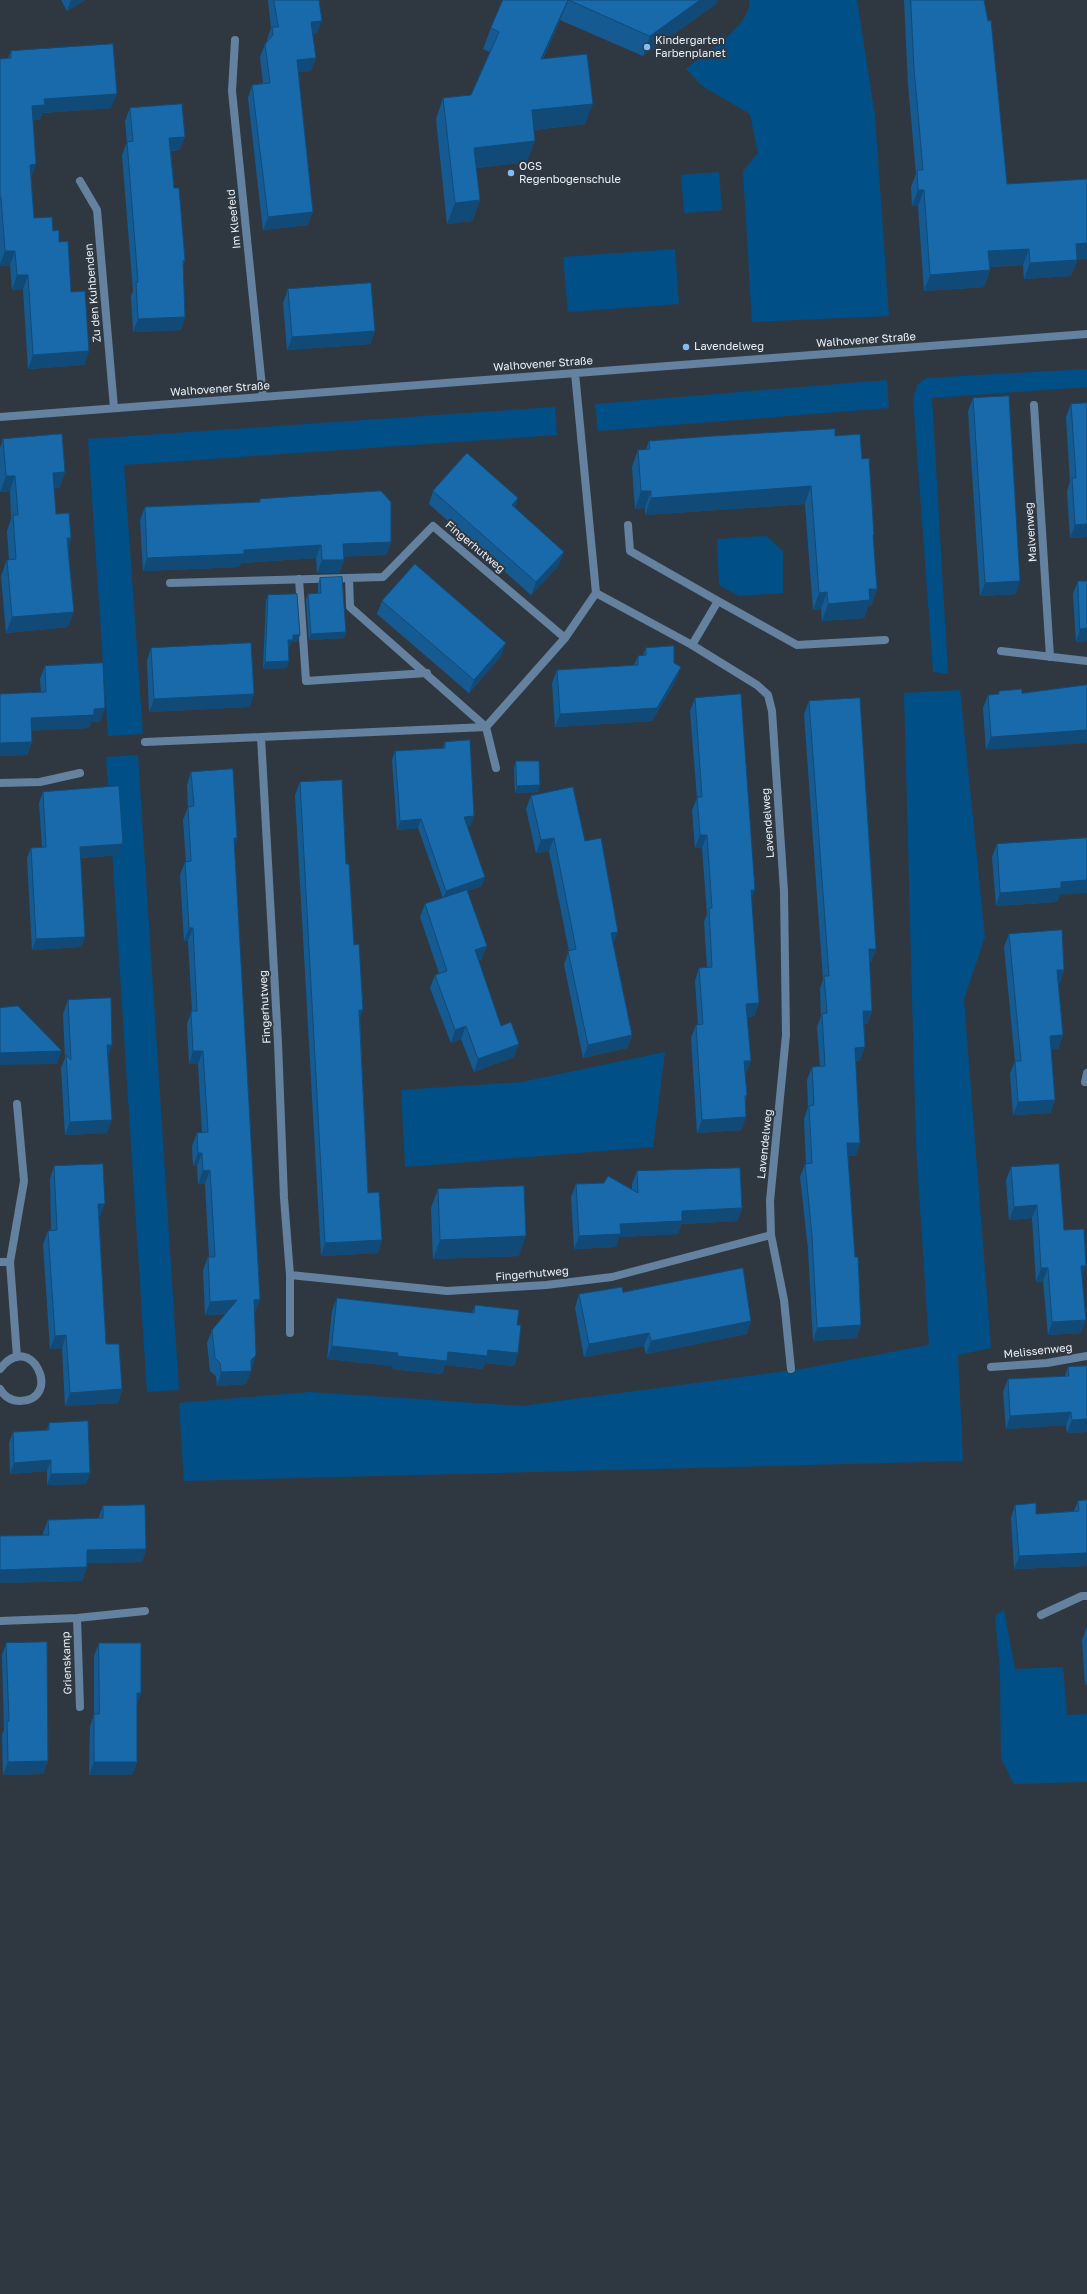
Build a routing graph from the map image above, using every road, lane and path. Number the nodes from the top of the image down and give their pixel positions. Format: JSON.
{"nodes":[{"id":1,"x":235,"y":40,"type":"dead end"},
{"id":2,"x":80,"y":181,"type":"dead end"},
{"id":3,"x":1087,"y":334,"type":"edge"},
{"id":4,"x":575,"y":372,"type":"junction"},
{"id":5,"x":263,"y":396,"type":"junction"},
{"id":6,"x":1034,"y":405,"type":"dead end"},
{"id":7,"x":114,"y":408,"type":"junction"},
{"id":8,"x":0,"y":417,"type":"edge"},
{"id":9,"x":628,"y":525,"type":"dead end"},
{"id":10,"x":349,"y":578,"type":"junction"},
{"id":11,"x":299,"y":579,"type":"junction"},
{"id":12,"x":170,"y":583,"type":"dead end"},
{"id":13,"x":596,"y":593,"type":"junction"},
{"id":14,"x":718,"y":602,"type":"junction"},
{"id":15,"x":565,"y":638,"type":"junction"},
{"id":16,"x":885,"y":640,"type":"dead end"},
{"id":17,"x":692,"y":645,"type":"junction"},
{"id":18,"x":1001,"y":651,"type":"dead end"},
{"id":19,"x":1050,"y":657,"type":"junction"},
{"id":20,"x":1087,"y":661,"type":"edge"},
{"id":21,"x":427,"y":673,"type":"junction"},
{"id":22,"x":486,"y":727,"type":"junction"},
{"id":23,"x":261,"y":737,"type":"junction"},
{"id":24,"x":145,"y":742,"type":"dead end"},
{"id":25,"x":496,"y":768,"type":"dead end"},
{"id":26,"x":80,"y":774,"type":"dead end"},
{"id":27,"x":0,"y":783,"type":"edge"},
{"id":28,"x":17,"y":1104,"type":"dead end"},
{"id":29,"x":771,"y":1235,"type":"junction"},
{"id":30,"x":0,"y":1262,"type":"edge"},
{"id":31,"x":10,"y":1262,"type":"junction"},
{"id":32,"x":290,"y":1275,"type":"junction"},
{"id":33,"x":290,"y":1333,"type":"dead end"},
{"id":34,"x":1087,"y":1356,"type":"edge"},
{"id":35,"x":17,"y":1357,"type":"junction"},
{"id":36,"x":991,"y":1367,"type":"dead end"},
{"id":37,"x":0,"y":1369,"type":"edge"},
{"id":38,"x":791,"y":1369,"type":"dead end"},
{"id":39,"x":0,"y":1389,"type":"edge"},
{"id":40,"x":1087,"y":1596,"type":"edge"},
{"id":41,"x":145,"y":1611,"type":"dead end"},
{"id":42,"x":1041,"y":1615,"type":"dead end"},
{"id":43,"x":77,"y":1618,"type":"junction"},
{"id":44,"x":0,"y":1620,"type":"edge"},
{"id":45,"x":80,"y":1707,"type":"dead end"}],
"edges":[{"from":1,"to":5,"type":"street","name":"Im Kleefeld"},
{"from":2,"to":7,"type":"street","name":"Zu den Kuhbenden"},
{"from":3,"to":4,"type":"street","name":"Walhovener Straße"},
{"from":4,"to":5,"type":"street","name":"Walhovener Straße"},
{"from":4,"to":13,"type":"street"},
{"from":5,"to":7,"type":"street","name":"Walhovener Straße"},
{"from":6,"to":19,"type":"street","name":"Malvenweg"},
{"from":7,"to":8,"type":"street","name":"Walhovener Straße"},
{"from":9,"to":14,"type":"street"},
{"from":10,"to":11,"type":"street","name":"Fingerhutweg"},
{"from":10,"to":15,"type":"street","name":"Fingerhutweg"},
{"from":10,"to":21,"type":"street"},
{"from":11,"to":12,"type":"street","name":"Fingerhutweg"},
{"from":11,"to":21,"type":"street"},
{"from":13,"to":15,"type":"street"},
{"from":13,"to":17,"type":"street","name":"Lavendelweg"},
{"from":14,"to":16,"type":"street"},
{"from":14,"to":17,"type":"street"},
{"from":15,"to":22,"type":"street"},
{"from":17,"to":29,"type":"street","name":"Lavendelweg"},
{"from":18,"to":19,"type":"street"},
{"from":19,"to":20,"type":"street"},
{"from":21,"to":22,"type":"street"},
{"from":22,"to":23,"type":"street"},
{"from":22,"to":25,"type":"street"},
{"from":23,"to":24,"type":"street"},
{"from":23,"to":32,"type":"street","name":"Fingerhutweg"},
{"from":26,"to":27,"type":"street"},
{"from":28,"to":31,"type":"street"},
{"from":29,"to":32,"type":"street","name":"Fingerhutweg"},
{"from":29,"to":38,"type":"street","name":"Lavendelweg"},
{"from":30,"to":31,"type":"street"},
{"from":31,"to":35,"type":"street"},
{"from":32,"to":33,"type":"street","name":"Fingerhutweg"},
{"from":34,"to":36,"type":"street","name":"Melissenweg"},
{"from":35,"to":37,"type":"street"},
{"from":35,"to":39,"type":"street"},
{"from":40,"to":42,"type":"street"},
{"from":41,"to":43,"type":"street","name":"Grienskamp"},
{"from":43,"to":44,"type":"street","name":"Grienskamp"},
{"from":43,"to":45,"type":"street","name":"Grienskamp"}]}
